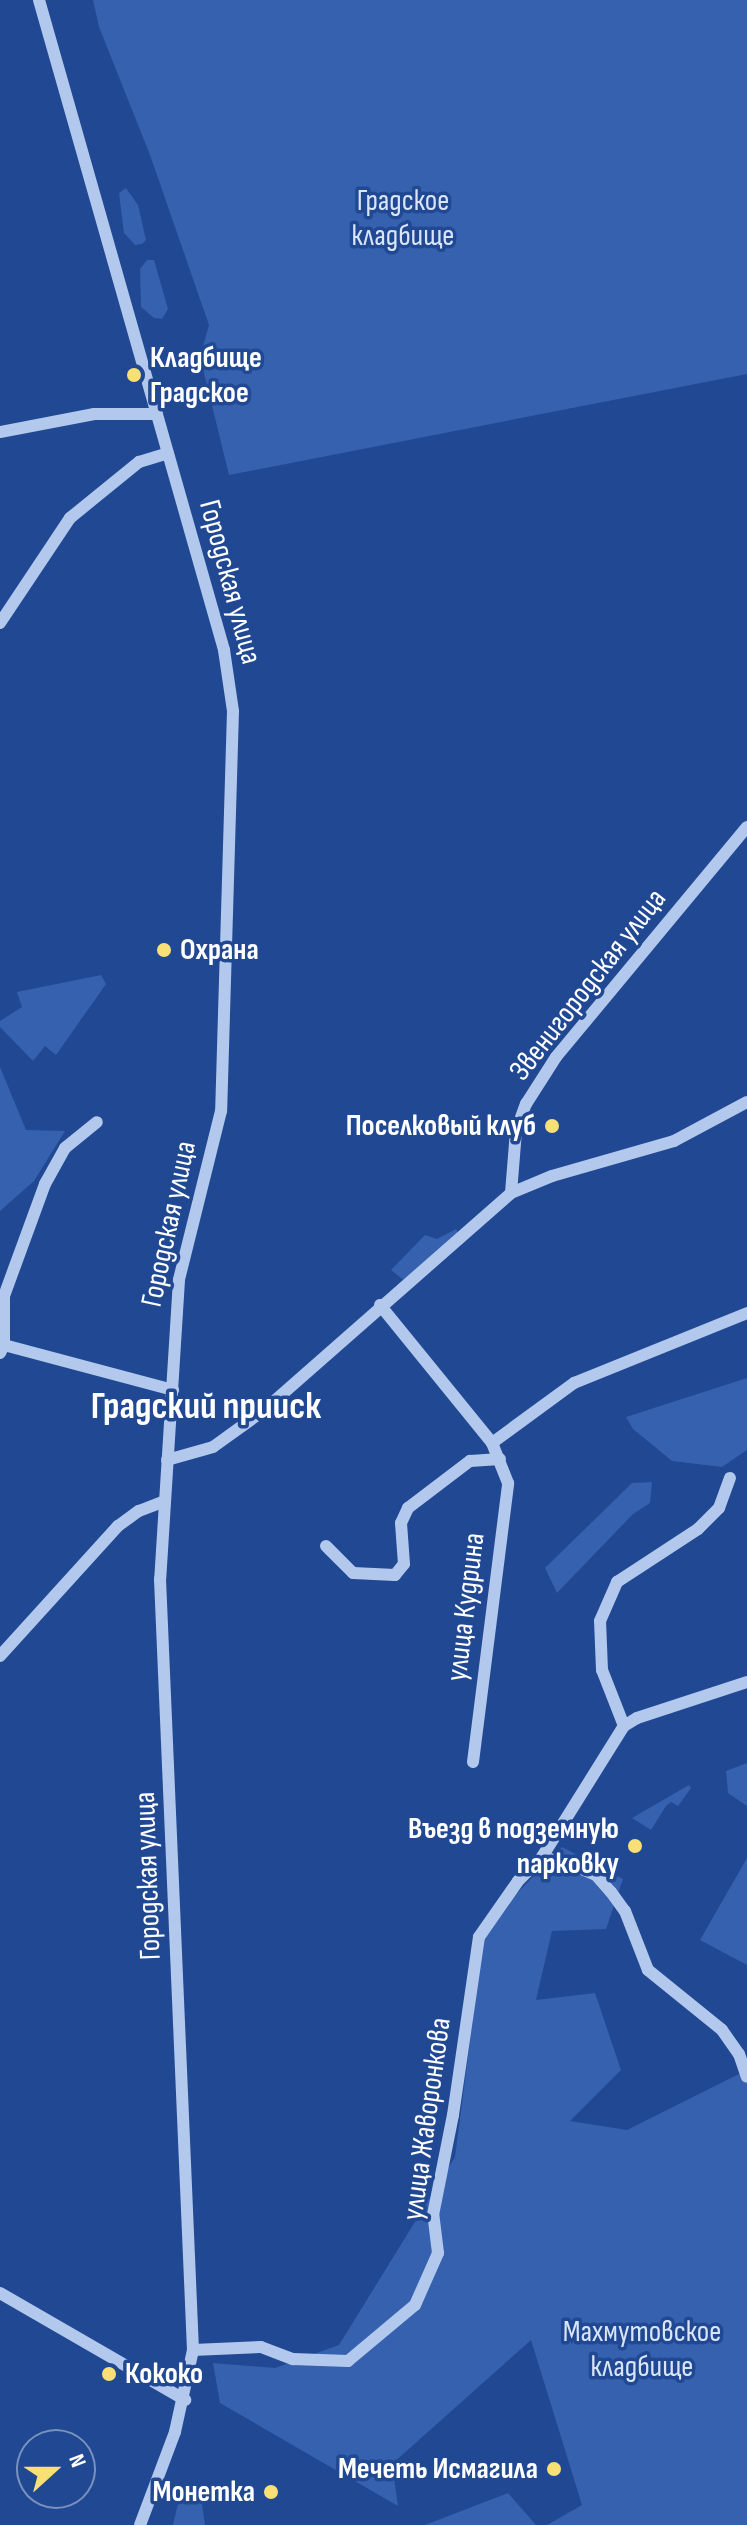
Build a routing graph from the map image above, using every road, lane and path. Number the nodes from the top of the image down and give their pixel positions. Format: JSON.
{"nodes":[{"id":1,"x":39,"y":0,"type":"edge"},
{"id":2,"x":157,"y":414,"type":"junction"},
{"id":3,"x":0,"y":432,"type":"edge"},
{"id":4,"x":168,"y":453,"type":"junction"},
{"id":5,"x":0,"y":623,"type":"edge"},
{"id":6,"x":747,"y":827,"type":"edge"},
{"id":7,"x":747,"y":1102,"type":"edge"},
{"id":8,"x":97,"y":1122,"type":"dead end"},
{"id":9,"x":511,"y":1193,"type":"junction"},
{"id":10,"x":380,"y":1305,"type":"junction"},
{"id":11,"x":747,"y":1313,"type":"edge"},
{"id":12,"x":2,"y":1349,"type":"edge"},
{"id":13,"x":173,"y":1390,"type":"junction"},
{"id":14,"x":492,"y":1443,"type":"junction"},
{"id":15,"x":500,"y":1459,"type":"junction"},
{"id":16,"x":167,"y":1460,"type":"junction"},
{"id":17,"x":730,"y":1478,"type":"dead end"},
{"id":18,"x":163,"y":1502,"type":"junction"},
{"id":19,"x":326,"y":1546,"type":"dead end"},
{"id":20,"x":0,"y":1656,"type":"edge"},
{"id":21,"x":747,"y":1682,"type":"edge"},
{"id":22,"x":624,"y":1726,"type":"junction"},
{"id":23,"x":473,"y":1762,"type":"dead end"},
{"id":24,"x":542,"y":1857,"type":"junction"},
{"id":25,"x":747,"y":2077,"type":"edge"},
{"id":26,"x":0,"y":2293,"type":"edge"},
{"id":27,"x":193,"y":2350,"type":"junction"},
{"id":28,"x":185,"y":2400,"type":"junction"},
{"id":29,"x":140,"y":2525,"type":"edge"}],
"edges":[{"from":1,"to":2,"type":"street","name":"Городская улица"},
{"from":2,"to":3,"type":"street"},
{"from":2,"to":4,"type":"street","name":"Городская улица"},
{"from":4,"to":5,"type":"street"},
{"from":4,"to":13,"type":"street","name":"Городская улица"},
{"from":6,"to":9,"type":"street","name":"Звенигородская улица"},
{"from":7,"to":9,"type":"street"},
{"from":8,"to":12,"type":"street"},
{"from":9,"to":10,"type":"street"},
{"from":10,"to":14,"type":"street","name":"улица Кудрина"},
{"from":10,"to":16,"type":"street"},
{"from":11,"to":14,"type":"street"},
{"from":12,"to":13,"type":"street"},
{"from":13,"to":16,"type":"street","name":"Городская улица"},
{"from":14,"to":15,"type":"street","name":"улица Кудрина"},
{"from":15,"to":19,"type":"street"},
{"from":15,"to":23,"type":"street","name":"улица Кудрина"},
{"from":16,"to":18,"type":"street","name":"Городская улица"},
{"from":17,"to":22,"type":"street"},
{"from":18,"to":20,"type":"street"},
{"from":18,"to":27,"type":"street","name":"Городская улица"},
{"from":21,"to":22,"type":"street"},
{"from":22,"to":24,"type":"street","name":"улица Жаворонкова"},
{"from":24,"to":25,"type":"street"},
{"from":24,"to":27,"type":"street","name":"улица Жаворонкова"},
{"from":26,"to":28,"type":"street"},
{"from":27,"to":28,"type":"street","name":"Городская улица"},
{"from":28,"to":29,"type":"street","name":"Городская улица"}]}
